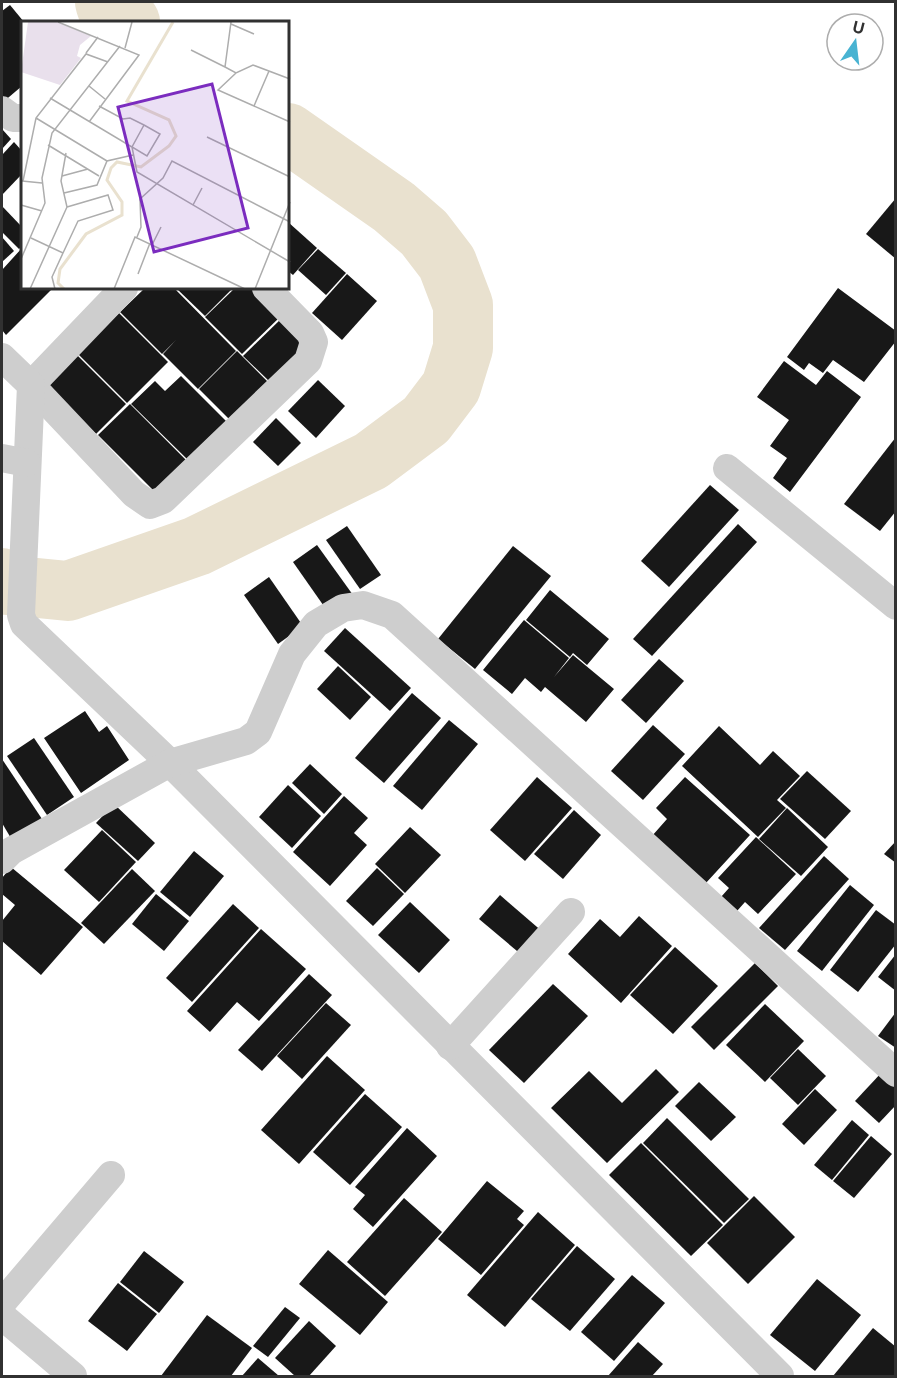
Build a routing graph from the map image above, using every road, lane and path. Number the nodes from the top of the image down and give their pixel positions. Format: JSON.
{"nodes":[{"id":1,"x":2,"y":110,"type":"edge"},
{"id":2,"x":21,"y":118,"type":"edge"},
{"id":3,"x":122,"y":290,"type":"edge"},
{"id":4,"x":268,"y":290,"type":"edge"},
{"id":5,"x":2,"y":357,"type":"edge"},
{"id":6,"x":31,"y":385,"type":"junction"},
{"id":7,"x":14,"y":460,"type":"edge"},
{"id":8,"x":727,"y":468,"type":"dead end"},
{"id":9,"x":896,"y":606,"type":"edge"},
{"id":10,"x":170,"y":764,"type":"junction"},
{"id":11,"x":2,"y":860,"type":"edge"},
{"id":12,"x":571,"y":912,"type":"dead end"},
{"id":13,"x":450,"y":1046,"type":"junction"},
{"id":14,"x":896,"y":1073,"type":"edge"},
{"id":15,"x":111,"y":1175,"type":"dead end"},
{"id":16,"x":2,"y":1303,"type":"edge"},
{"id":17,"x":2,"y":1316,"type":"edge"},
{"id":18,"x":73,"y":1377,"type":"edge"},
{"id":19,"x":780,"y":1377,"type":"edge"}],
"edges":[{"from":1,"to":2,"type":"street"},
{"from":3,"to":6,"type":"street"},
{"from":4,"to":6,"type":"street"},
{"from":5,"to":6,"type":"street"},
{"from":6,"to":7,"type":"street"},
{"from":7,"to":10,"type":"street"},
{"from":8,"to":9,"type":"street"},
{"from":10,"to":11,"type":"street"},
{"from":10,"to":13,"type":"street"},
{"from":10,"to":14,"type":"street"},
{"from":12,"to":13,"type":"street"},
{"from":13,"to":19,"type":"street"},
{"from":15,"to":16,"type":"street"},
{"from":17,"to":18,"type":"street"}]}
